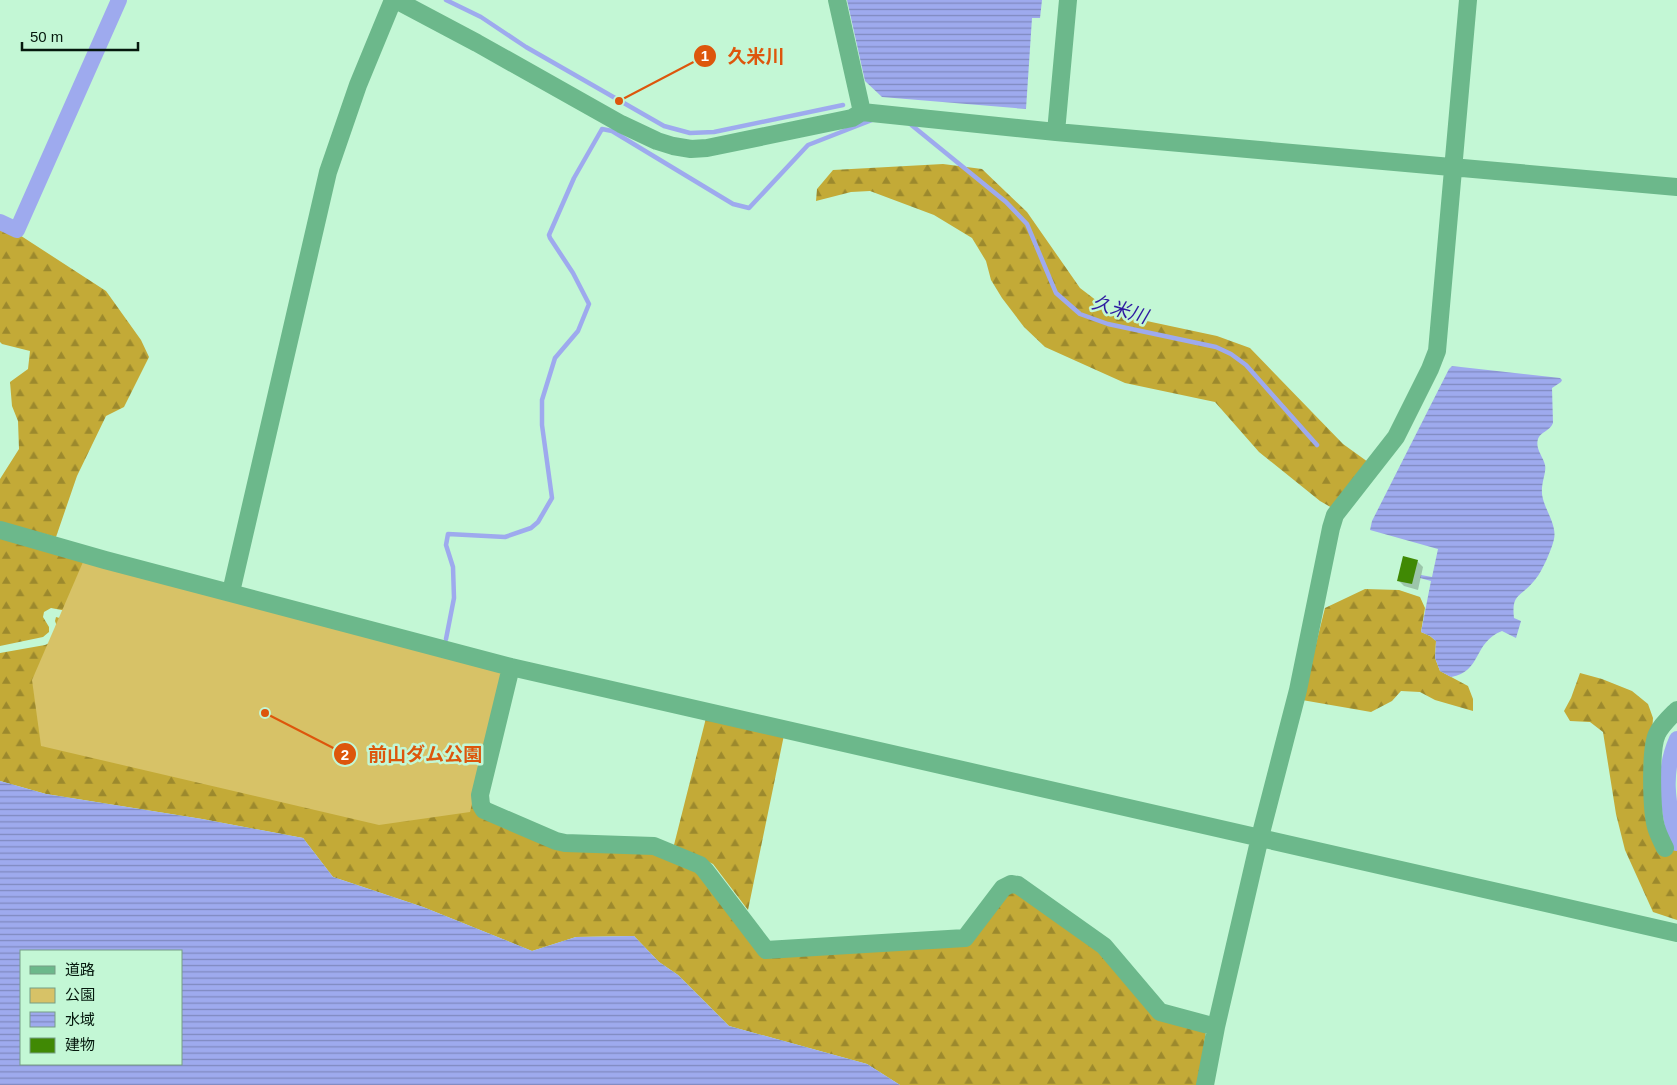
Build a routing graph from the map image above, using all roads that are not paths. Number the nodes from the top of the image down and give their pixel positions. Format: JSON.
{"nodes":[{"id":1,"x":395,"y":0,"type":"edge"},
{"id":2,"x":837,"y":0,"type":"edge"},
{"id":3,"x":1068,"y":0,"type":"edge"},
{"id":4,"x":1468,"y":0,"type":"edge"},
{"id":5,"x":862,"y":112,"type":"junction"},
{"id":6,"x":1056,"y":132,"type":"junction"},
{"id":7,"x":1453,"y":167,"type":"junction"},
{"id":8,"x":1677,"y":187,"type":"edge"},
{"id":9,"x":0,"y":530,"type":"edge"},
{"id":10,"x":231,"y":592,"type":"junction"},
{"id":11,"x":511,"y":666,"type":"junction"},
{"id":12,"x":1677,"y":710,"type":"edge"},
{"id":13,"x":1260,"y":837,"type":"junction"},
{"id":14,"x":1665,"y":848,"type":"dead end"},
{"id":15,"x":1677,"y":932,"type":"edge"},
{"id":16,"x":1216,"y":1027,"type":"junction"},
{"id":17,"x":1205,"y":1085,"type":"edge"}],
"edges":[{"from":1,"to":5,"type":"street"},
{"from":1,"to":10,"type":"street"},
{"from":2,"to":5,"type":"street"},
{"from":3,"to":6,"type":"street"},
{"from":4,"to":7,"type":"street"},
{"from":5,"to":6,"type":"street"},
{"from":6,"to":7,"type":"street"},
{"from":7,"to":8,"type":"street"},
{"from":7,"to":13,"type":"street"},
{"from":9,"to":10,"type":"street"},
{"from":10,"to":11,"type":"street"},
{"from":11,"to":13,"type":"street"},
{"from":11,"to":16,"type":"street"},
{"from":12,"to":14,"type":"street"},
{"from":13,"to":15,"type":"street"},
{"from":13,"to":16,"type":"street"},
{"from":16,"to":17,"type":"street"}]}
